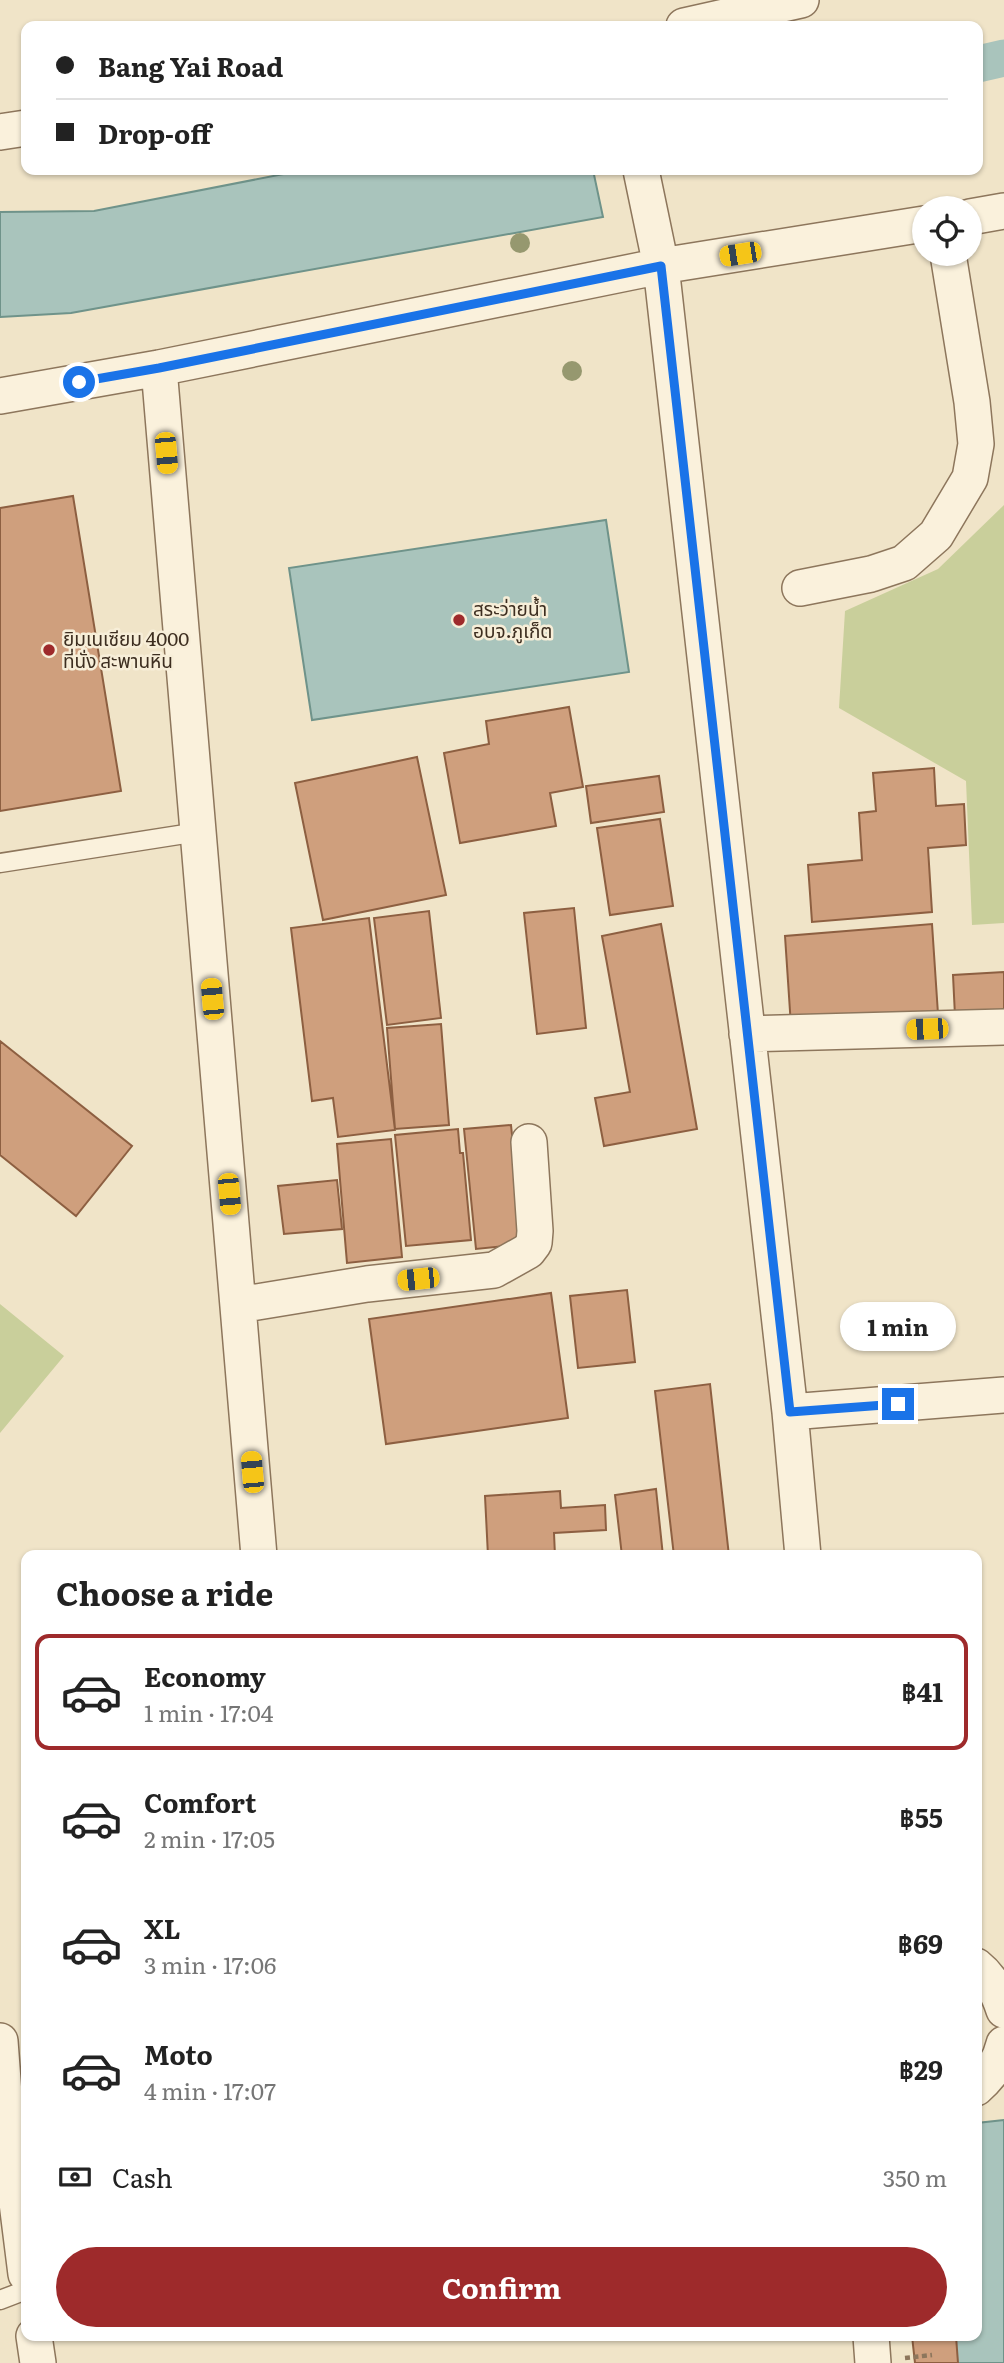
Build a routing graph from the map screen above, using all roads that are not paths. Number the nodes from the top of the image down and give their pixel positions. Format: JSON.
{"nodes":[{"id":1,"x":801,"y":0,"type":"edge"},
{"id":2,"x":706,"y":21,"type":"edge"},
{"id":3,"x":21,"y":129,"type":"edge"},
{"id":4,"x":0,"y":132,"type":"edge"},
{"id":5,"x":642,"y":175,"type":"edge"},
{"id":6,"x":1004,"y":211,"type":"edge"},
{"id":7,"x":982,"y":215,"type":"edge"},
{"id":8,"x":912,"y":226,"type":"edge"},
{"id":9,"x":661,"y":266,"type":"junction"},
{"id":10,"x":950,"y":266,"type":"edge"},
{"id":11,"x":159,"y":368,"type":"junction"},
{"id":12,"x":0,"y":396,"type":"edge"},
{"id":13,"x":800,"y":588,"type":"dead end"},
{"id":14,"x":198,"y":832,"type":"junction"},
{"id":15,"x":0,"y":863,"type":"edge"},
{"id":16,"x":1004,"y":1027,"type":"edge"},
{"id":17,"x":747,"y":1034,"type":"junction"},
{"id":18,"x":528,"y":1142,"type":"dead end"},
{"id":19,"x":238,"y":1305,"type":"junction"},
{"id":20,"x":1004,"y":1395,"type":"edge"},
{"id":21,"x":790,"y":1412,"type":"junction"},
{"id":22,"x":258,"y":1550,"type":"edge"},
{"id":23,"x":802,"y":1550,"type":"edge"},
{"id":24,"x":990,"y":1973,"type":"edge"},
{"id":25,"x":1004,"y":2010,"type":"edge"},
{"id":26,"x":0,"y":2041,"type":"edge"},
{"id":27,"x":1003,"y":2052,"type":"edge"},
{"id":28,"x":982,"y":2083,"type":"edge"},
{"id":29,"x":14,"y":2105,"type":"edge"},
{"id":30,"x":21,"y":2204,"type":"edge"},
{"id":31,"x":21,"y":2292,"type":"edge"},
{"id":32,"x":0,"y":2300,"type":"edge"},
{"id":33,"x":35,"y":2341,"type":"edge"},
{"id":34,"x":871,"y":2341,"type":"edge"},
{"id":35,"x":38,"y":2363,"type":"edge"},
{"id":36,"x":873,"y":2363,"type":"edge"}],
"edges":[{"from":1,"to":2,"type":"street"},
{"from":3,"to":4,"type":"street"},
{"from":5,"to":9,"type":"street"},
{"from":6,"to":7,"type":"street"},
{"from":8,"to":9,"type":"street"},
{"from":9,"to":11,"type":"street"},
{"from":9,"to":17,"type":"street"},
{"from":10,"to":13,"type":"street"},
{"from":11,"to":12,"type":"street"},
{"from":11,"to":14,"type":"street"},
{"from":14,"to":15,"type":"lane"},
{"from":14,"to":19,"type":"street"},
{"from":16,"to":17,"type":"street"},
{"from":17,"to":21,"type":"street"},
{"from":18,"to":19,"type":"street"},
{"from":19,"to":22,"type":"street"},
{"from":20,"to":21,"type":"street"},
{"from":21,"to":23,"type":"street"},
{"from":24,"to":25,"type":"street"},
{"from":26,"to":29,"type":"street"},
{"from":27,"to":28,"type":"street"},
{"from":29,"to":30,"type":"street"},
{"from":31,"to":32,"type":"lane"},
{"from":33,"to":35,"type":"street"},
{"from":34,"to":36,"type":"street"}]}
